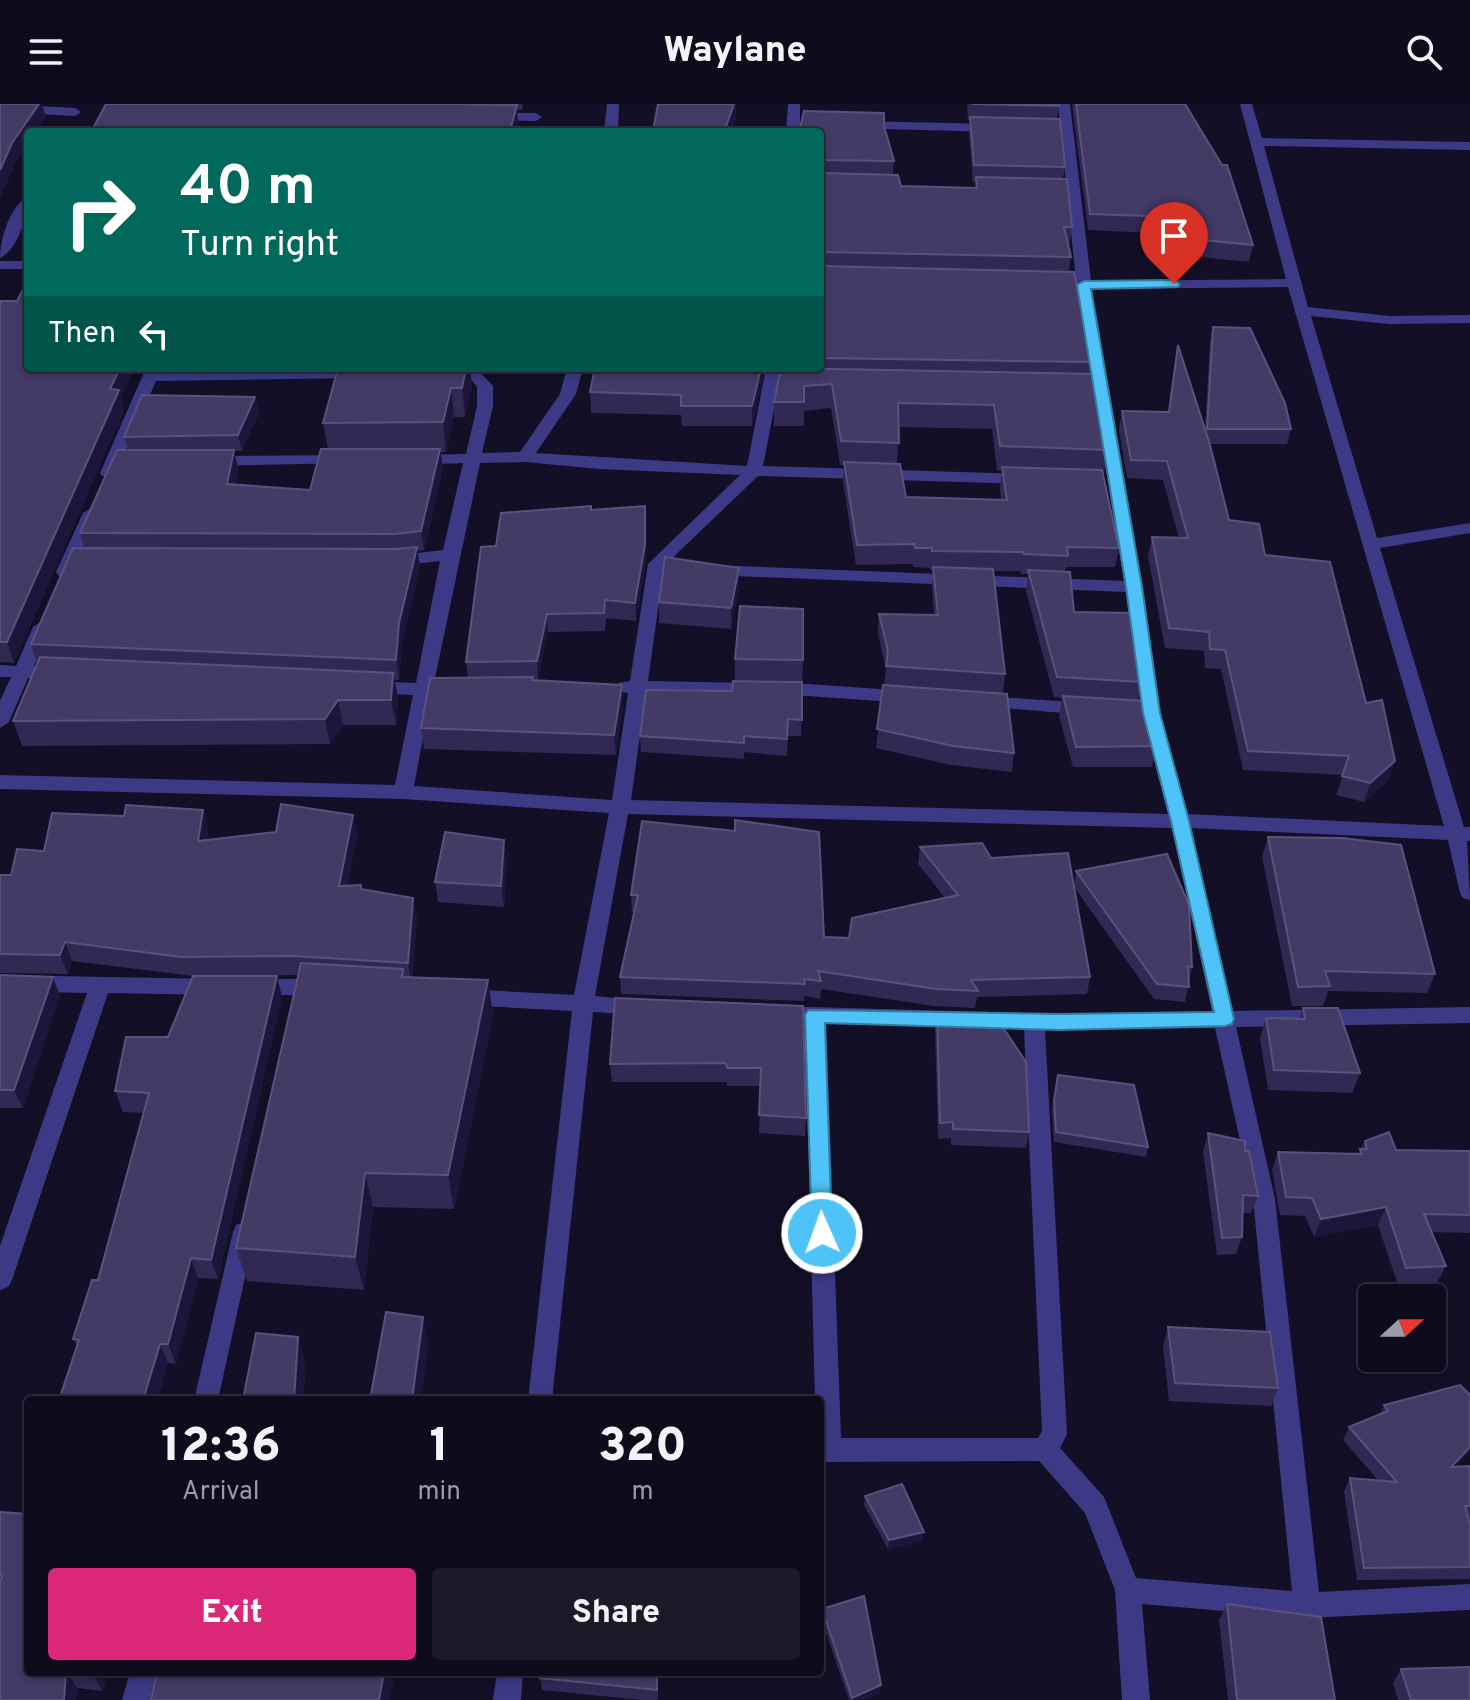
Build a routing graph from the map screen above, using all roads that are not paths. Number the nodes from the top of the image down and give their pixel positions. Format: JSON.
{"nodes":[{"id":1,"x":613,"y":104,"type":"edge"},
{"id":2,"x":794,"y":104,"type":"edge"},
{"id":3,"x":1064,"y":104,"type":"edge"},
{"id":4,"x":1246,"y":104,"type":"edge"},
{"id":5,"x":0,"y":108,"type":"edge"},
{"id":6,"x":75,"y":113,"type":"edge"},
{"id":7,"x":474,"y":117,"type":"edge"},
{"id":8,"x":536,"y":118,"type":"edge"},
{"id":9,"x":810,"y":124,"type":"edge"},
{"id":10,"x":842,"y":124,"type":"edge"},
{"id":11,"x":611,"y":128,"type":"edge"},
{"id":12,"x":794,"y":128,"type":"edge"},
{"id":13,"x":1002,"y":128,"type":"edge"},
{"id":14,"x":1256,"y":142,"type":"junction"},
{"id":15,"x":1470,"y":146,"type":"edge"},
{"id":16,"x":24,"y":209,"type":"edge"},
{"id":17,"x":0,"y":254,"type":"edge"},
{"id":18,"x":0,"y":265,"type":"edge"},
{"id":19,"x":24,"y":265,"type":"edge"},
{"id":20,"x":1294,"y":283,"type":"junction"},
{"id":21,"x":1053,"y":284,"type":"edge"},
{"id":22,"x":1084,"y":285,"type":"junction"},
{"id":23,"x":1303,"y":311,"type":"junction"},
{"id":24,"x":1470,"y":319,"type":"edge"},
{"id":25,"x":435,"y":372,"type":"edge"},
{"id":26,"x":574,"y":372,"type":"edge"},
{"id":27,"x":152,"y":373,"type":"edge"},
{"id":28,"x":372,"y":373,"type":"edge"},
{"id":29,"x":778,"y":378,"type":"edge"},
{"id":30,"x":525,"y":457,"type":"junction"},
{"id":31,"x":362,"y":460,"type":"edge"},
{"id":32,"x":393,"y":460,"type":"edge"},
{"id":33,"x":471,"y":460,"type":"junction"},
{"id":34,"x":191,"y":461,"type":"edge"},
{"id":35,"x":754,"y":471,"type":"junction"},
{"id":36,"x":1038,"y":480,"type":"edge"},
{"id":37,"x":1470,"y":528,"type":"edge"},
{"id":38,"x":1371,"y":544,"type":"junction"},
{"id":39,"x":450,"y":555,"type":"junction"},
{"id":40,"x":383,"y":561,"type":"edge"},
{"id":41,"x":656,"y":564,"type":"junction"},
{"id":42,"x":1134,"y":587,"type":"junction"},
{"id":43,"x":58,"y":588,"type":"edge"},
{"id":44,"x":47,"y":616,"type":"edge"},
{"id":45,"x":0,"y":671,"type":"edge"},
{"id":46,"x":23,"y":671,"type":"junction"},
{"id":47,"x":87,"y":674,"type":"edge"},
{"id":48,"x":342,"y":686,"type":"edge"},
{"id":49,"x":606,"y":687,"type":"edge"},
{"id":50,"x":637,"y":687,"type":"junction"},
{"id":51,"x":468,"y":689,"type":"edge"},
{"id":52,"x":422,"y":690,"type":"junction"},
{"id":53,"x":933,"y":698,"type":"edge"},
{"id":54,"x":964,"y":700,"type":"edge"},
{"id":55,"x":1105,"y":710,"type":"edge"},
{"id":56,"x":0,"y":722,"type":"edge"},
{"id":57,"x":0,"y":782,"type":"edge"},
{"id":58,"x":403,"y":792,"type":"junction"},
{"id":59,"x":620,"y":807,"type":"junction"},
{"id":60,"x":1180,"y":821,"type":"junction"},
{"id":61,"x":1463,"y":834,"type":"edge"},
{"id":62,"x":1470,"y":893,"type":"edge"},
{"id":63,"x":0,"y":983,"type":"edge"},
{"id":64,"x":100,"y":986,"type":"junction"},
{"id":65,"x":298,"y":986,"type":"junction"},
{"id":66,"x":346,"y":989,"type":"edge"},
{"id":67,"x":441,"y":995,"type":"edge"},
{"id":68,"x":583,"y":1004,"type":"junction"},
{"id":69,"x":660,"y":1008,"type":"edge"},
{"id":70,"x":293,"y":1012,"type":"edge"},
{"id":71,"x":753,"y":1012,"type":"edge"},
{"id":72,"x":815,"y":1015,"type":"junction"},
{"id":73,"x":1470,"y":1015,"type":"edge"},
{"id":74,"x":1225,"y":1019,"type":"junction"},
{"id":75,"x":1034,"y":1021,"type":"junction"},
{"id":76,"x":248,"y":1214,"type":"edge"},
{"id":77,"x":0,"y":1280,"type":"edge"},
{"id":78,"x":207,"y":1396,"type":"edge"},
{"id":79,"x":540,"y":1396,"type":"edge"},
{"id":80,"x":824,"y":1396,"type":"edge"},
{"id":81,"x":824,"y":1406,"type":"edge"},
{"id":82,"x":1045,"y":1449,"type":"junction"},
{"id":83,"x":825,"y":1450,"type":"edge"},
{"id":84,"x":1128,"y":1590,"type":"junction"},
{"id":85,"x":1470,"y":1597,"type":"edge"},
{"id":86,"x":1307,"y":1605,"type":"junction"},
{"id":87,"x":142,"y":1676,"type":"edge"},
{"id":88,"x":510,"y":1676,"type":"edge"},
{"id":89,"x":136,"y":1700,"type":"edge"},
{"id":90,"x":507,"y":1700,"type":"edge"},
{"id":91,"x":1136,"y":1700,"type":"edge"}],
"edges":[{"from":1,"to":11,"type":"street"},
{"from":2,"to":12,"type":"street"},
{"from":3,"to":22,"type":"street"},
{"from":4,"to":14,"type":"street"},
{"from":5,"to":6,"type":"street"},
{"from":7,"to":8,"type":"street"},
{"from":9,"to":12,"type":"street"},
{"from":10,"to":13,"type":"street"},
{"from":14,"to":15,"type":"street"},
{"from":14,"to":20,"type":"street"},
{"from":16,"to":17,"type":"street"},
{"from":18,"to":19,"type":"street"},
{"from":20,"to":22,"type":"street"},
{"from":20,"to":23,"type":"street"},
{"from":21,"to":22,"type":"street"},
{"from":22,"to":42,"type":"street"},
{"from":23,"to":24,"type":"street"},
{"from":23,"to":38,"type":"street"},
{"from":25,"to":33,"type":"street"},
{"from":26,"to":30,"type":"street"},
{"from":27,"to":28,"type":"street"},
{"from":27,"to":43,"type":"street"},
{"from":29,"to":35,"type":"street"},
{"from":30,"to":33,"type":"street"},
{"from":30,"to":35,"type":"street"},
{"from":31,"to":34,"type":"street"},
{"from":32,"to":33,"type":"street"},
{"from":33,"to":39,"type":"street"},
{"from":35,"to":36,"type":"street"},
{"from":35,"to":41,"type":"street"},
{"from":37,"to":38,"type":"street"},
{"from":38,"to":61,"type":"street"},
{"from":39,"to":40,"type":"street"},
{"from":39,"to":52,"type":"street"},
{"from":41,"to":42,"type":"street"},
{"from":41,"to":50,"type":"street"},
{"from":42,"to":60,"type":"street"},
{"from":44,"to":46,"type":"street"},
{"from":45,"to":46,"type":"street"},
{"from":46,"to":47,"type":"street"},
{"from":46,"to":56,"type":"street"},
{"from":48,"to":52,"type":"street"},
{"from":49,"to":50,"type":"street"},
{"from":50,"to":53,"type":"street"},
{"from":50,"to":59,"type":"street"},
{"from":51,"to":52,"type":"street"},
{"from":52,"to":58,"type":"street"},
{"from":54,"to":55,"type":"street"},
{"from":57,"to":58,"type":"street"},
{"from":58,"to":59,"type":"street"},
{"from":59,"to":60,"type":"street"},
{"from":59,"to":68,"type":"street"},
{"from":60,"to":61,"type":"street"},
{"from":60,"to":74,"type":"street"},
{"from":61,"to":62,"type":"street"},
{"from":63,"to":64,"type":"street"},
{"from":64,"to":65,"type":"street"},
{"from":64,"to":77,"type":"street"},
{"from":65,"to":66,"type":"street"},
{"from":65,"to":70,"type":"street"},
{"from":67,"to":68,"type":"street"},
{"from":68,"to":69,"type":"street"},
{"from":68,"to":79,"type":"street"},
{"from":71,"to":72,"type":"street"},
{"from":72,"to":75,"type":"street"},
{"from":72,"to":80,"type":"street"},
{"from":73,"to":74,"type":"street"},
{"from":74,"to":75,"type":"street"},
{"from":74,"to":86,"type":"street"},
{"from":75,"to":82,"type":"street"},
{"from":76,"to":78,"type":"street"},
{"from":81,"to":83,"type":"street"},
{"from":82,"to":83,"type":"street"},
{"from":82,"to":84,"type":"street"},
{"from":84,"to":86,"type":"street"},
{"from":84,"to":91,"type":"street"},
{"from":85,"to":86,"type":"street"},
{"from":87,"to":89,"type":"street"},
{"from":88,"to":90,"type":"street"}]}
